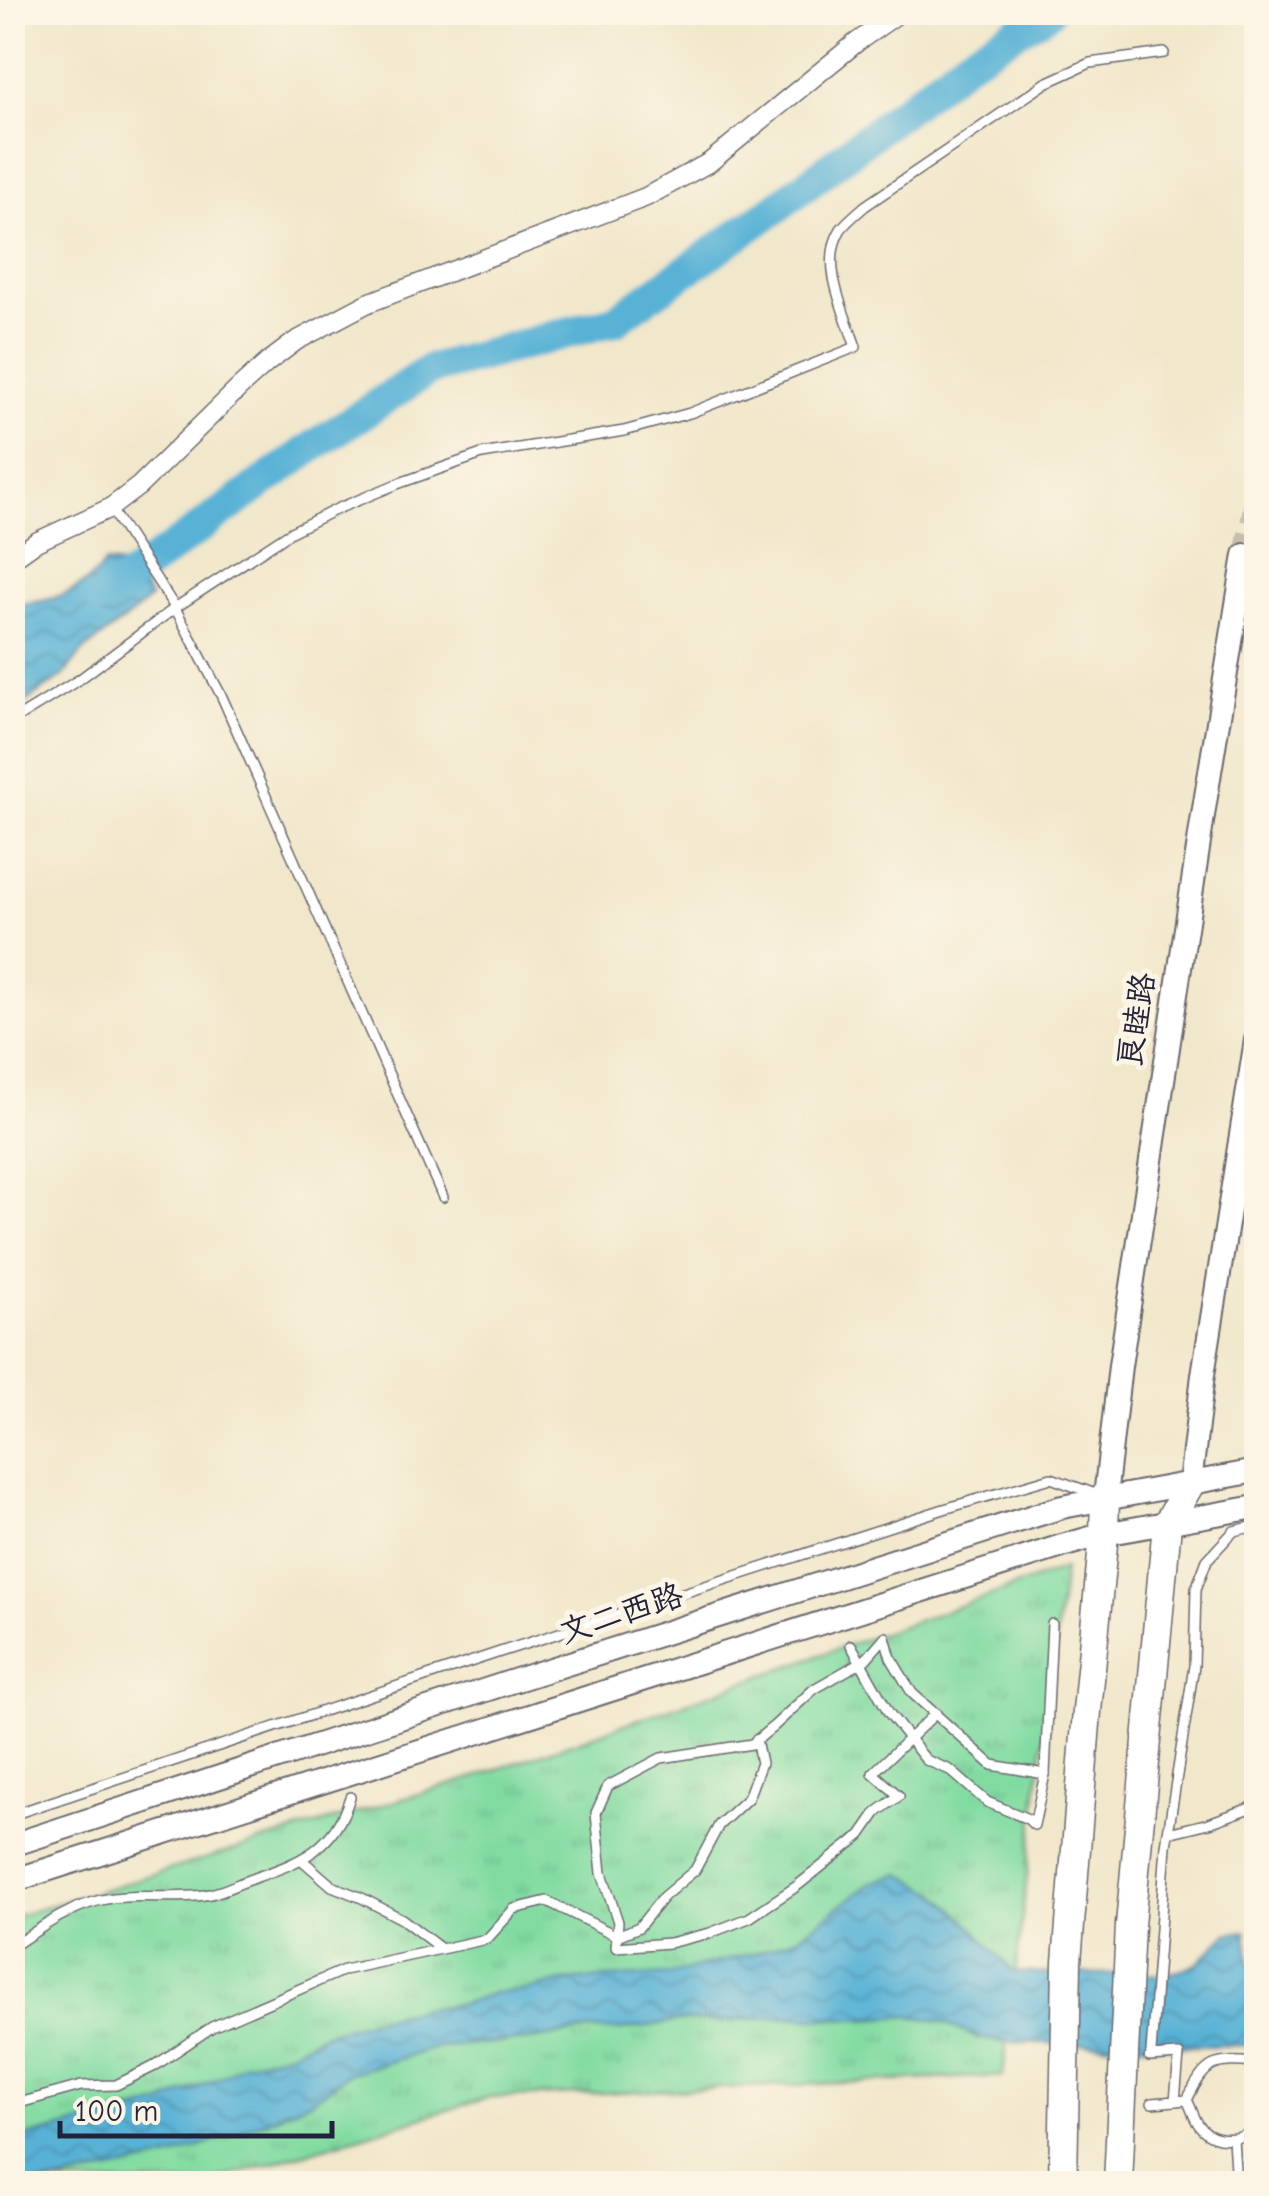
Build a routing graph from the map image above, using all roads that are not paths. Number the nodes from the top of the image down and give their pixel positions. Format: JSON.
{"nodes":[{"id":1,"x":900,"y":12,"type":"edge"},
{"id":2,"x":1164,"y":53,"type":"dead end"},
{"id":3,"x":110,"y":508,"type":"junction"},
{"id":4,"x":1246,"y":555,"type":"tunnel mouth"},
{"id":5,"x":12,"y":559,"type":"edge"},
{"id":6,"x":174,"y":607,"type":"junction"},
{"id":7,"x":12,"y":721,"type":"edge"},
{"id":8,"x":1256,"y":1040,"type":"edge"},
{"id":9,"x":444,"y":1198,"type":"dead end"},
{"id":10,"x":1256,"y":1470,"type":"edge"},
{"id":11,"x":1190,"y":1484,"type":"junction"},
{"id":12,"x":1105,"y":1497,"type":"junction"},
{"id":13,"x":1256,"y":1507,"type":"edge"},
{"id":14,"x":1167,"y":1524,"type":"junction"},
{"id":15,"x":1256,"y":1526,"type":"edge"},
{"id":16,"x":1104,"y":1534,"type":"junction"},
{"id":17,"x":1052,"y":1624,"type":"dead end"},
{"id":18,"x":850,"y":1645,"type":"dead end"},
{"id":19,"x":860,"y":1662,"type":"junction"},
{"id":20,"x":936,"y":1713,"type":"junction"},
{"id":21,"x":909,"y":1738,"type":"junction"},
{"id":22,"x":756,"y":1740,"type":"junction"},
{"id":23,"x":1045,"y":1774,"type":"junction"},
{"id":24,"x":350,"y":1798,"type":"dead end"},
{"id":25,"x":1256,"y":1806,"type":"edge"},
{"id":26,"x":12,"y":1815,"type":"edge"},
{"id":27,"x":1168,"y":1833,"type":"junction"},
{"id":28,"x":12,"y":1845,"type":"edge"},
{"id":29,"x":302,"y":1860,"type":"junction"},
{"id":30,"x":12,"y":1881,"type":"edge"},
{"id":31,"x":617,"y":1936,"type":"junction"},
{"id":32,"x":12,"y":1947,"type":"edge"},
{"id":33,"x":440,"y":1948,"type":"junction"},
{"id":34,"x":1142,"y":2054,"type":"junction"},
{"id":35,"x":1256,"y":2062,"type":"edge"},
{"id":36,"x":1187,"y":2100,"type":"junction"},
{"id":37,"x":1174,"y":2101,"type":"junction"},
{"id":38,"x":1152,"y":2103,"type":"dead end"},
{"id":39,"x":12,"y":2105,"type":"edge"},
{"id":40,"x":1256,"y":2132,"type":"edge"},
{"id":41,"x":1233,"y":2140,"type":"junction"},
{"id":42,"x":1063,"y":2184,"type":"edge"},
{"id":43,"x":1118,"y":2184,"type":"edge"},
{"id":44,"x":1236,"y":2184,"type":"edge"}],
"edges":[{"from":1,"to":3,"type":"street"},
{"from":2,"to":6,"type":"lane"},
{"from":3,"to":5,"type":"street"},
{"from":3,"to":6,"type":"lane"},
{"from":4,"to":12,"type":"main road","name":"良睦路"},
{"from":6,"to":7,"type":"lane"},
{"from":6,"to":9,"type":"lane"},
{"from":8,"to":11,"type":"main road"},
{"from":10,"to":11,"type":"main road","name":"文二西路"},
{"from":11,"to":12,"type":"main road","name":"文二西路"},
{"from":11,"to":14,"type":"main road"},
{"from":12,"to":16,"type":"main road"},
{"from":12,"to":26,"type":"lane"},
{"from":12,"to":28,"type":"main road","name":"文二西路"},
{"from":13,"to":14,"type":"main road"},
{"from":14,"to":16,"type":"main road"},
{"from":14,"to":34,"type":"main road"},
{"from":15,"to":27,"type":"lane"},
{"from":16,"to":30,"type":"main road"},
{"from":16,"to":42,"type":"main road"},
{"from":17,"to":23,"type":"lane"},
{"from":18,"to":19,"type":"lane"},
{"from":19,"to":20,"type":"lane"},
{"from":19,"to":21,"type":"lane"},
{"from":19,"to":22,"type":"lane"},
{"from":20,"to":21,"type":"lane"},
{"from":20,"to":23,"type":"lane"},
{"from":21,"to":23,"type":"lane"},
{"from":21,"to":31,"type":"lane"},
{"from":22,"to":31,"type":"lane"},
{"from":22,"to":31,"type":"lane"},
{"from":24,"to":29,"type":"lane"},
{"from":25,"to":27,"type":"lane"},
{"from":27,"to":34,"type":"lane"},
{"from":29,"to":32,"type":"lane"},
{"from":29,"to":33,"type":"lane"},
{"from":31,"to":33,"type":"lane"},
{"from":33,"to":39,"type":"lane"},
{"from":34,"to":37,"type":"lane"},
{"from":34,"to":43,"type":"main road"},
{"from":35,"to":36,"type":"lane"},
{"from":36,"to":37,"type":"lane"},
{"from":36,"to":41,"type":"lane"},
{"from":37,"to":38,"type":"lane"},
{"from":40,"to":41,"type":"lane"},
{"from":41,"to":44,"type":"lane"}]}
